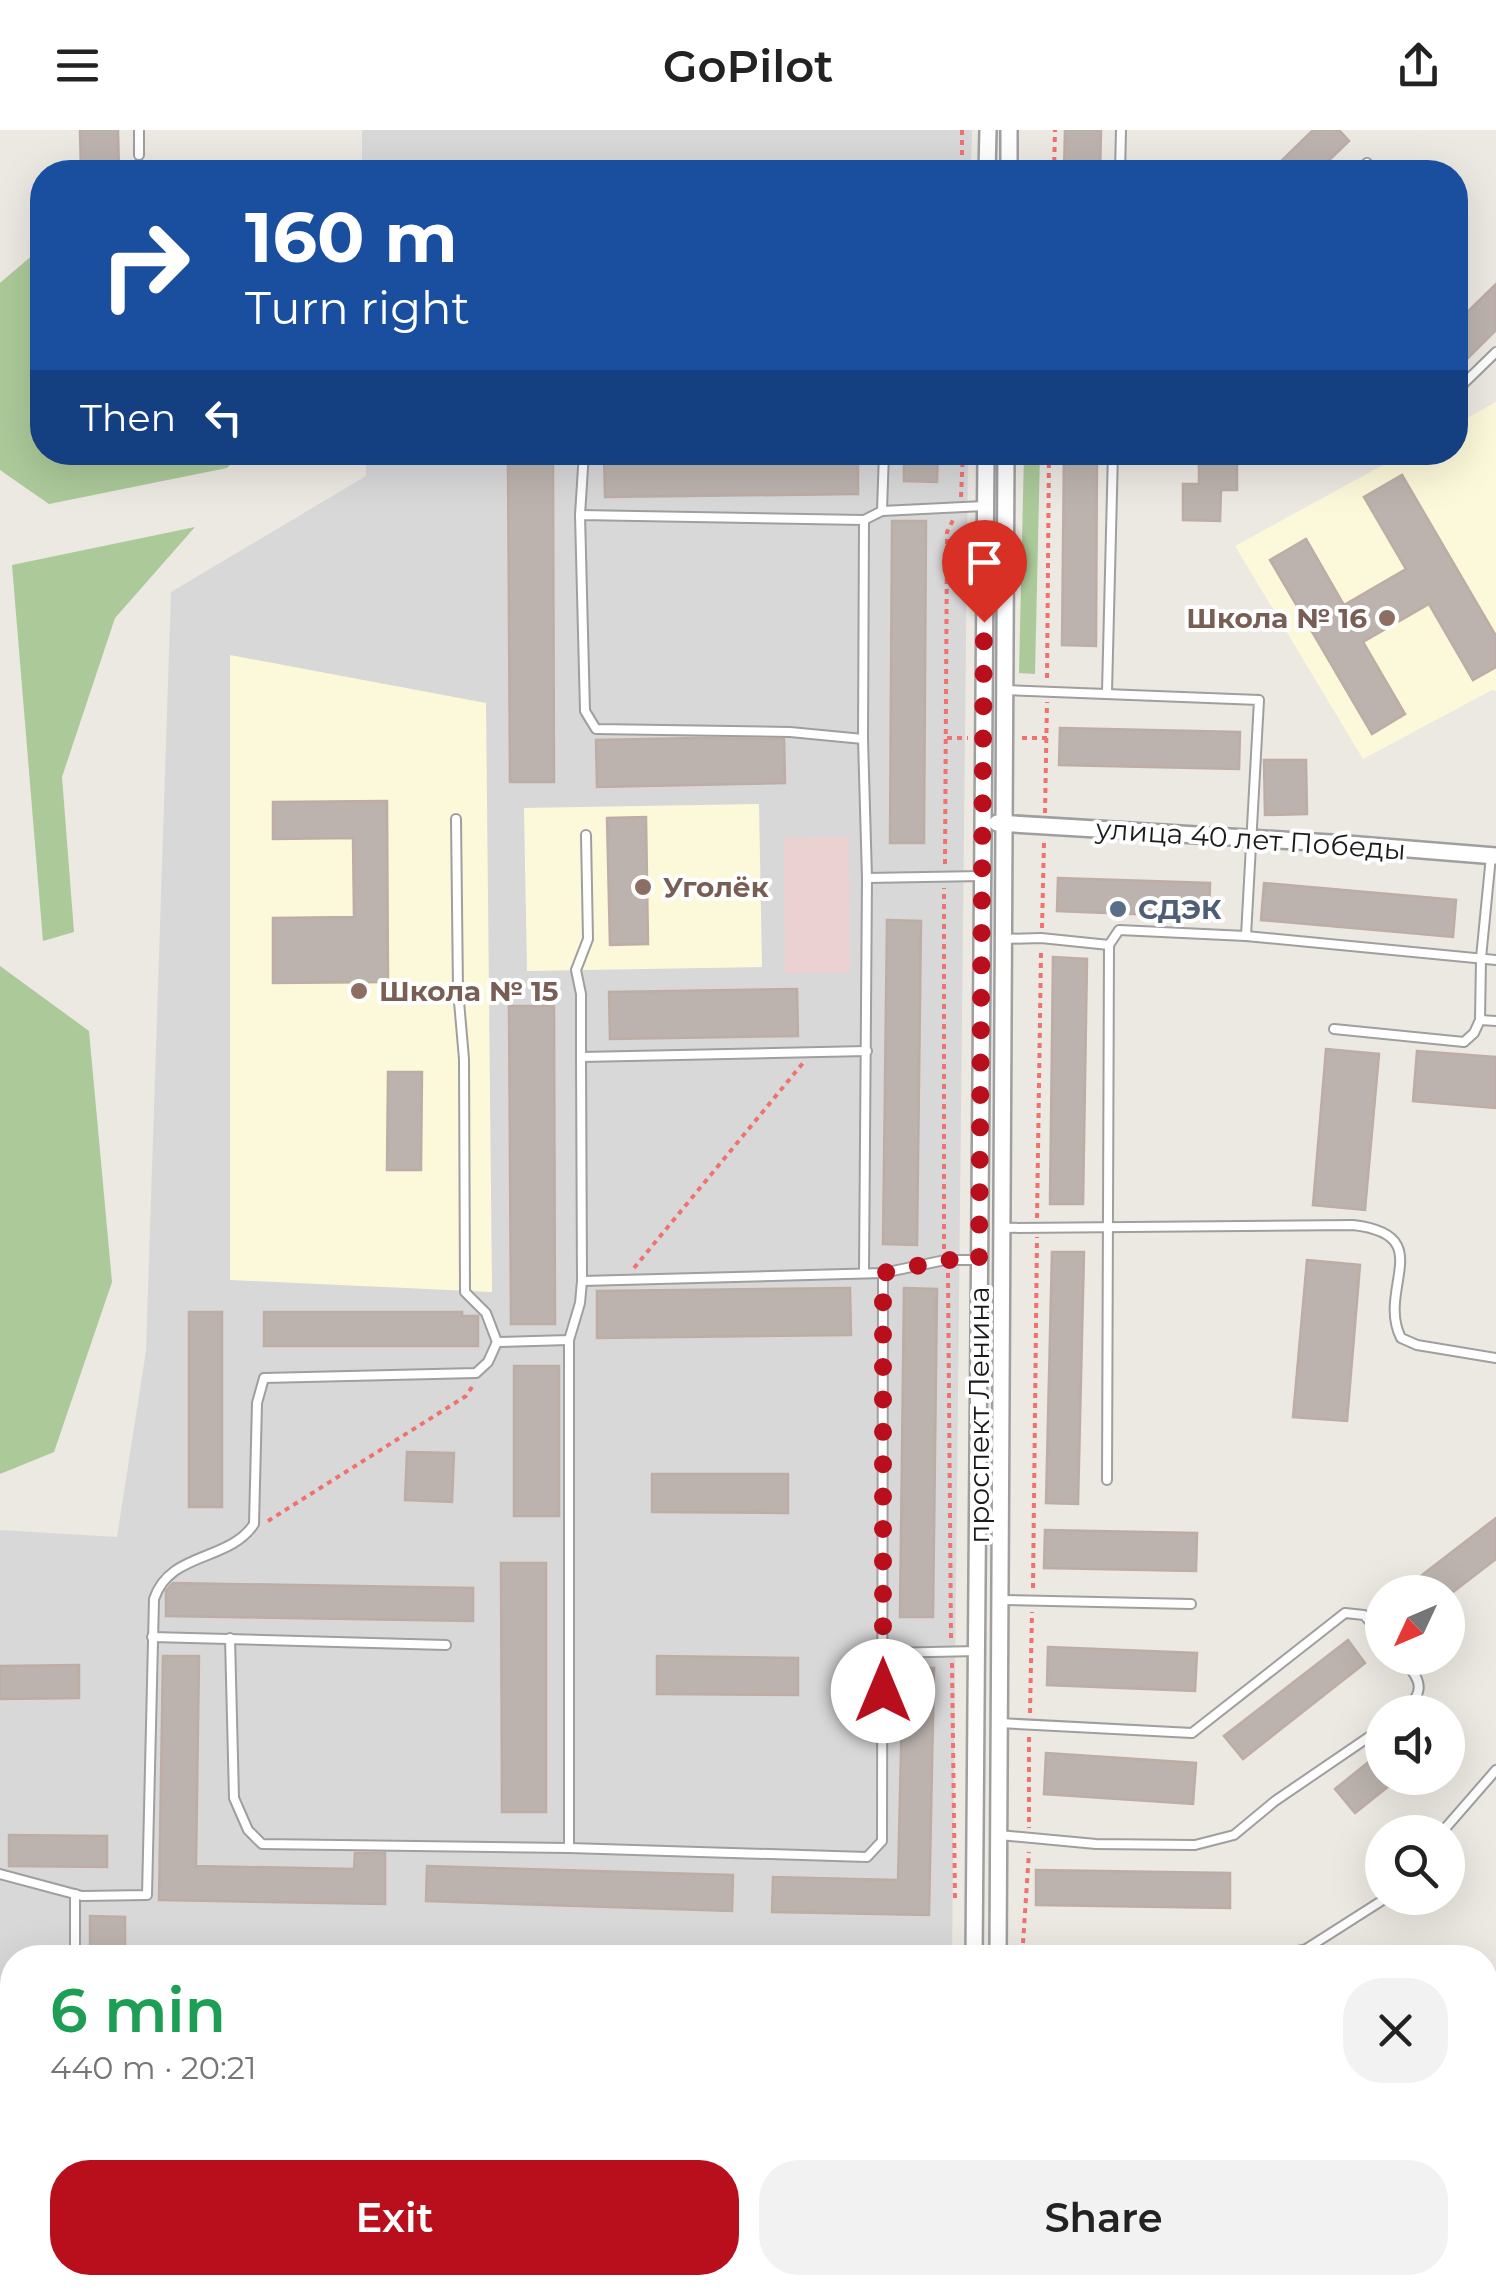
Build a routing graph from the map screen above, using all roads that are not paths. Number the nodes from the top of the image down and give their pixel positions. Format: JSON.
{"nodes":[{"id":1,"x":139,"y":130,"type":"edge"},
{"id":2,"x":988,"y":130,"type":"edge"},
{"id":3,"x":1009,"y":130,"type":"edge"},
{"id":4,"x":1122,"y":130,"type":"edge"},
{"id":5,"x":139,"y":155,"type":"dead end"},
{"id":6,"x":987,"y":160,"type":"edge"},
{"id":7,"x":1008,"y":160,"type":"edge"},
{"id":8,"x":1121,"y":160,"type":"edge"},
{"id":9,"x":1496,"y":352,"type":"edge"},
{"id":10,"x":1468,"y":379,"type":"edge"},
{"id":11,"x":583,"y":465,"type":"edge"},
{"id":12,"x":884,"y":465,"type":"edge"},
{"id":13,"x":986,"y":465,"type":"edge"},
{"id":14,"x":1006,"y":465,"type":"edge"},
{"id":15,"x":1114,"y":465,"type":"edge"},
{"id":16,"x":985,"y":506,"type":"junction"},
{"id":17,"x":882,"y":510,"type":"junction"},
{"id":18,"x":580,"y":516,"type":"junction"},
{"id":19,"x":864,"y":520,"type":"junction"},
{"id":20,"x":1005,"y":690,"type":"junction"},
{"id":21,"x":1107,"y":692,"type":"junction"},
{"id":22,"x":863,"y":740,"type":"junction"},
{"id":23,"x":456,"y":819,"type":"dead end"},
{"id":24,"x":983,"y":822,"type":"junction"},
{"id":25,"x":1005,"y":823,"type":"junction"},
{"id":26,"x":586,"y":834,"type":"dead end"},
{"id":27,"x":1250,"y":840,"type":"junction"},
{"id":28,"x":1493,"y":856,"type":"edge"},
{"id":29,"x":982,"y":876,"type":"junction"},
{"id":30,"x":867,"y":878,"type":"junction"},
{"id":31,"x":1246,"y":936,"type":"junction"},
{"id":32,"x":1004,"y":939,"type":"junction"},
{"id":33,"x":1109,"y":944,"type":"junction"},
{"id":34,"x":1481,"y":958,"type":"junction"},
{"id":35,"x":1496,"y":960,"type":"edge"},
{"id":36,"x":1480,"y":1020,"type":"junction"},
{"id":37,"x":1496,"y":1021,"type":"edge"},
{"id":38,"x":1334,"y":1029,"type":"dead end"},
{"id":39,"x":866,"y":1051,"type":"junction"},
{"id":40,"x":581,"y":1057,"type":"junction"},
{"id":41,"x":1108,"y":1227,"type":"junction"},
{"id":42,"x":1002,"y":1228,"type":"junction"},
{"id":43,"x":979,"y":1260,"type":"junction"},
{"id":44,"x":864,"y":1273,"type":"junction"},
{"id":45,"x":883,"y":1273,"type":"junction"},
{"id":46,"x":582,"y":1280,"type":"junction"},
{"id":47,"x":569,"y":1340,"type":"junction"},
{"id":48,"x":497,"y":1342,"type":"junction"},
{"id":49,"x":1496,"y":1358,"type":"edge"},
{"id":50,"x":1107,"y":1480,"type":"dead end"},
{"id":51,"x":1000,"y":1600,"type":"junction"},
{"id":52,"x":1191,"y":1604,"type":"dead end"},
{"id":53,"x":1365,"y":1617,"type":"edge"},
{"id":54,"x":152,"y":1637,"type":"junction"},
{"id":55,"x":230,"y":1638,"type":"junction"},
{"id":56,"x":446,"y":1645,"type":"dead end"},
{"id":57,"x":978,"y":1652,"type":"junction"},
{"id":58,"x":884,"y":1653,"type":"junction"},
{"id":59,"x":1000,"y":1723,"type":"junction"},
{"id":60,"x":1365,"y":1740,"type":"edge"},
{"id":61,"x":1496,"y":1770,"type":"edge"},
{"id":62,"x":1457,"y":1815,"type":"edge"},
{"id":63,"x":999,"y":1835,"type":"junction"},
{"id":64,"x":568,"y":1848,"type":"junction"},
{"id":65,"x":0,"y":1874,"type":"edge"},
{"id":66,"x":75,"y":1894,"type":"junction"},
{"id":67,"x":1365,"y":1911,"type":"edge"},
{"id":68,"x":75,"y":1945,"type":"edge"},
{"id":69,"x":974,"y":1945,"type":"edge"},
{"id":70,"x":998,"y":1945,"type":"edge"},
{"id":71,"x":1311,"y":1945,"type":"edge"}],
"edges":[{"from":1,"to":5,"type":"lane"},
{"from":2,"to":6,"type":"street"},
{"from":3,"to":7,"type":"street"},
{"from":4,"to":8,"type":"lane"},
{"from":9,"to":10,"type":"lane"},
{"from":11,"to":18,"type":"lane"},
{"from":12,"to":17,"type":"lane"},
{"from":13,"to":16,"type":"street","name":"проспект Ленина"},
{"from":14,"to":20,"type":"street","name":"проспект Ленина"},
{"from":15,"to":21,"type":"lane"},
{"from":16,"to":17,"type":"lane"},
{"from":16,"to":24,"type":"street","name":"проспект Ленина"},
{"from":17,"to":19,"type":"lane"},
{"from":18,"to":19,"type":"lane"},
{"from":18,"to":22,"type":"lane"},
{"from":19,"to":22,"type":"lane"},
{"from":20,"to":21,"type":"lane"},
{"from":20,"to":25,"type":"street","name":"проспект Ленина"},
{"from":21,"to":27,"type":"lane"},
{"from":22,"to":30,"type":"lane"},
{"from":23,"to":48,"type":"lane"},
{"from":24,"to":25,"type":"street","name":"улица 40 лет Победы"},
{"from":24,"to":29,"type":"street","name":"проспект Ленина"},
{"from":25,"to":27,"type":"street","name":"улица 40 лет Победы"},
{"from":25,"to":32,"type":"street","name":"проспект Ленина"},
{"from":26,"to":40,"type":"lane"},
{"from":27,"to":28,"type":"street","name":"улица 40 лет Победы"},
{"from":27,"to":31,"type":"lane"},
{"from":28,"to":34,"type":"lane"},
{"from":29,"to":30,"type":"lane"},
{"from":29,"to":43,"type":"street","name":"проспект Ленина"},
{"from":30,"to":39,"type":"lane"},
{"from":31,"to":33,"type":"lane"},
{"from":31,"to":34,"type":"lane"},
{"from":32,"to":33,"type":"lane"},
{"from":32,"to":42,"type":"street","name":"проспект Ленина"},
{"from":33,"to":41,"type":"lane"},
{"from":34,"to":35,"type":"lane"},
{"from":34,"to":36,"type":"lane"},
{"from":36,"to":37,"type":"lane"},
{"from":36,"to":38,"type":"lane"},
{"from":39,"to":40,"type":"lane"},
{"from":39,"to":44,"type":"lane"},
{"from":40,"to":46,"type":"lane"},
{"from":41,"to":42,"type":"lane"},
{"from":41,"to":49,"type":"lane"},
{"from":41,"to":50,"type":"lane"},
{"from":42,"to":51,"type":"street","name":"проспект Ленина"},
{"from":43,"to":45,"type":"lane"},
{"from":43,"to":57,"type":"street","name":"проспект Ленина"},
{"from":44,"to":45,"type":"lane"},
{"from":44,"to":46,"type":"lane"},
{"from":45,"to":58,"type":"lane"},
{"from":46,"to":47,"type":"lane"},
{"from":47,"to":48,"type":"lane"},
{"from":47,"to":64,"type":"lane"},
{"from":48,"to":54,"type":"lane"},
{"from":51,"to":52,"type":"lane"},
{"from":51,"to":59,"type":"street","name":"проспект Ленина"},
{"from":53,"to":59,"type":"lane"},
{"from":54,"to":55,"type":"lane"},
{"from":54,"to":66,"type":"lane"},
{"from":55,"to":56,"type":"lane"},
{"from":55,"to":64,"type":"lane"},
{"from":57,"to":58,"type":"lane"},
{"from":57,"to":69,"type":"street","name":"проспект Ленина"},
{"from":58,"to":64,"type":"lane"},
{"from":59,"to":63,"type":"street","name":"проспект Ленина"},
{"from":60,"to":63,"type":"lane"},
{"from":61,"to":62,"type":"lane"},
{"from":63,"to":70,"type":"street","name":"проспект Ленина"},
{"from":65,"to":66,"type":"lane"},
{"from":66,"to":68,"type":"lane"},
{"from":67,"to":71,"type":"lane"}]}
